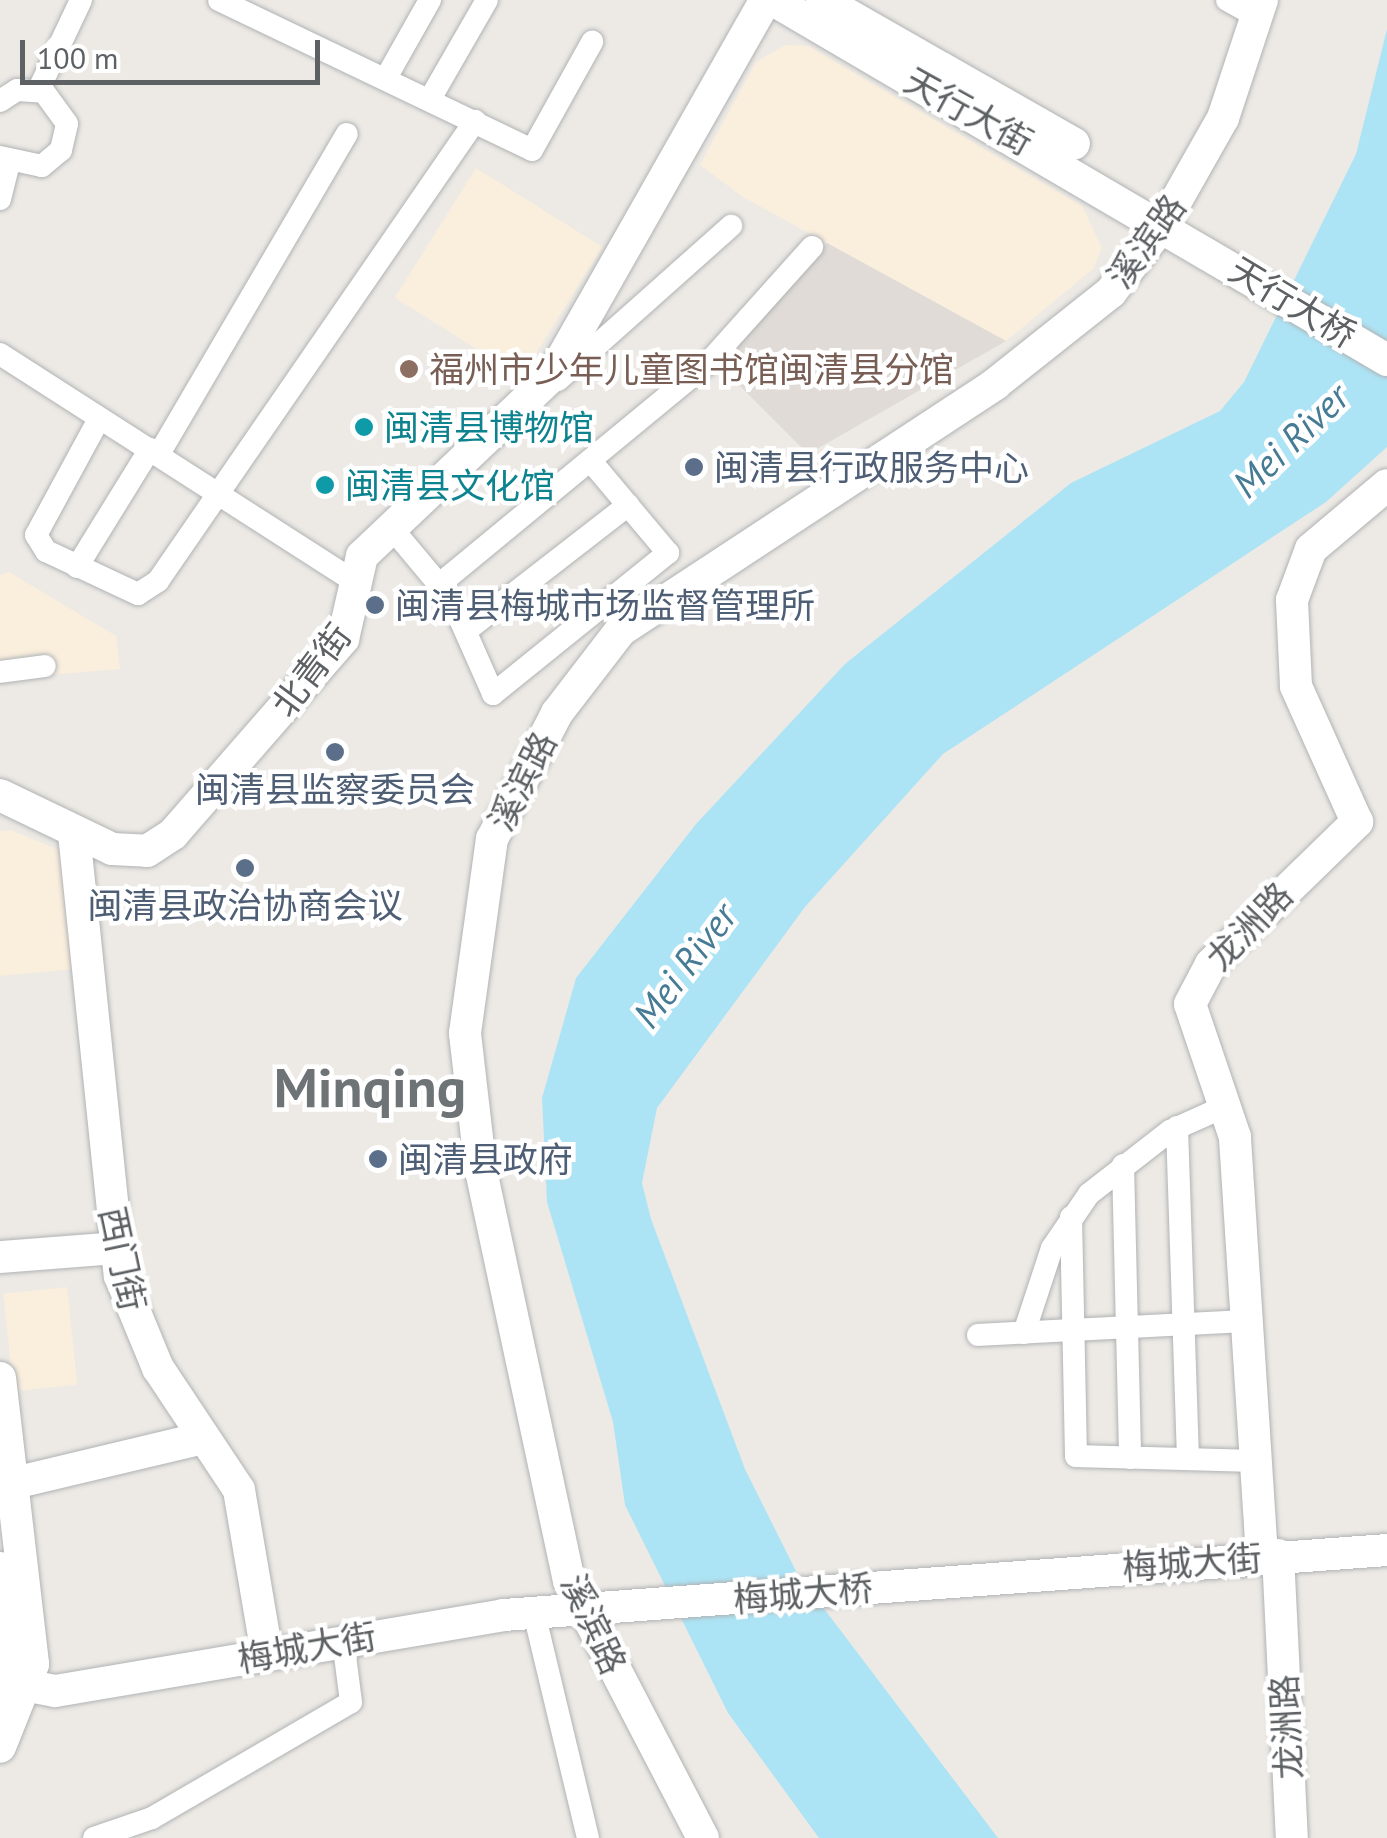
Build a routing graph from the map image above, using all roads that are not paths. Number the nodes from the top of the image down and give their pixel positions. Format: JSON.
{"nodes":[{"id":1,"x":81,"y":0,"type":"edge"},
{"id":2,"x":219,"y":0,"type":"edge"},
{"id":3,"x":430,"y":0,"type":"edge"},
{"id":4,"x":487,"y":0,"type":"edge"},
{"id":5,"x":769,"y":0,"type":"edge"},
{"id":6,"x":822,"y":0,"type":"edge"},
{"id":7,"x":1228,"y":0,"type":"edge"},
{"id":8,"x":1260,"y":9,"type":"edge"},
{"id":9,"x":592,"y":42,"type":"dead end"},
{"id":10,"x":386,"y":78,"type":"junction"},
{"id":11,"x":38,"y":91,"type":"junction"},
{"id":12,"x":430,"y":99,"type":"junction"},
{"id":13,"x":0,"y":101,"type":"edge"},
{"id":14,"x":475,"y":121,"type":"junction"},
{"id":15,"x":348,"y":134,"type":"dead end"},
{"id":16,"x":4,"y":161,"type":"edge"},
{"id":17,"x":0,"y":200,"type":"edge"},
{"id":18,"x":1169,"y":215,"type":"junction"},
{"id":19,"x":730,"y":226,"type":"dead end"},
{"id":20,"x":1203,"y":236,"type":"junction"},
{"id":21,"x":812,"y":247,"type":"dead end"},
{"id":22,"x":1387,"y":340,"type":"edge"},
{"id":23,"x":6,"y":359,"type":"edge"},
{"id":24,"x":1387,"y":360,"type":"edge"},
{"id":25,"x":0,"y":385,"type":"edge"},
{"id":26,"x":522,"y":412,"type":"junction"},
{"id":27,"x":99,"y":419,"type":"junction"},
{"id":28,"x":154,"y":452,"type":"junction"},
{"id":29,"x":590,"y":460,"type":"junction"},
{"id":30,"x":1387,"y":485,"type":"edge"},
{"id":31,"x":220,"y":490,"type":"junction"},
{"id":32,"x":628,"y":504,"type":"junction"},
{"id":33,"x":390,"y":526,"type":"junction"},
{"id":34,"x":77,"y":567,"type":"junction"},
{"id":35,"x":352,"y":580,"type":"junction"},
{"id":36,"x":441,"y":583,"type":"junction"},
{"id":37,"x":468,"y":630,"type":"junction"},
{"id":38,"x":45,"y":666,"type":"dead end"},
{"id":39,"x":0,"y":672,"type":"edge"},
{"id":40,"x":0,"y":795,"type":"edge"},
{"id":41,"x":74,"y":832,"type":"junction"},
{"id":42,"x":1228,"y":1105,"type":"junction"},
{"id":43,"x":1177,"y":1127,"type":"junction"},
{"id":44,"x":1123,"y":1165,"type":"junction"},
{"id":45,"x":1071,"y":1217,"type":"junction"},
{"id":46,"x":116,"y":1248,"type":"junction"},
{"id":47,"x":0,"y":1256,"type":"edge"},
{"id":48,"x":1244,"y":1321,"type":"junction"},
{"id":49,"x":1184,"y":1325,"type":"junction"},
{"id":50,"x":1126,"y":1328,"type":"junction"},
{"id":51,"x":1073,"y":1331,"type":"junction"},
{"id":52,"x":1024,"y":1333,"type":"junction"},
{"id":53,"x":978,"y":1336,"type":"dead end"},
{"id":54,"x":0,"y":1378,"type":"edge"},
{"id":55,"x":204,"y":1438,"type":"junction"},
{"id":56,"x":1130,"y":1458,"type":"junction"},
{"id":57,"x":1188,"y":1459,"type":"junction"},
{"id":58,"x":1254,"y":1461,"type":"junction"},
{"id":59,"x":14,"y":1483,"type":"junction"},
{"id":60,"x":1387,"y":1550,"type":"edge"},
{"id":61,"x":1270,"y":1556,"type":"junction"},
{"id":62,"x":0,"y":1568,"type":"edge"},
{"id":63,"x":997,"y":1578,"type":"joint"},
{"id":64,"x":595,"y":1610,"type":"junction"},
{"id":65,"x":534,"y":1612,"type":"junction"},
{"id":66,"x":342,"y":1640,"type":"junction"},
{"id":67,"x":267,"y":1654,"type":"junction"},
{"id":68,"x":13,"y":1693,"type":"edge"},
{"id":69,"x":0,"y":1747,"type":"edge"},
{"id":70,"x":94,"y":1838,"type":"edge"},
{"id":71,"x":588,"y":1838,"type":"edge"},
{"id":72,"x":702,"y":1838,"type":"edge"},
{"id":73,"x":1292,"y":1838,"type":"edge"}],
"edges":[{"from":1,"to":11,"type":"street"},
{"from":2,"to":10,"type":"street"},
{"from":3,"to":10,"type":"street"},
{"from":4,"to":12,"type":"street"},
{"from":5,"to":18,"type":"street","name":"天行大街"},
{"from":5,"to":26,"type":"street","name":"北青街"},
{"from":6,"to":18,"type":"street"},
{"from":7,"to":8,"type":"street"},
{"from":8,"to":18,"type":"street","name":"溪滨路"},
{"from":9,"to":14,"type":"street"},
{"from":10,"to":12,"type":"street"},
{"from":11,"to":13,"type":"street"},
{"from":11,"to":16,"type":"street"},
{"from":12,"to":14,"type":"street"},
{"from":14,"to":31,"type":"street"},
{"from":15,"to":28,"type":"street"},
{"from":16,"to":17,"type":"street"},
{"from":18,"to":20,"type":"street"},
{"from":18,"to":64,"type":"street","name":"溪滨路"},
{"from":19,"to":26,"type":"street"},
{"from":20,"to":22,"type":"street"},
{"from":20,"to":24,"type":"street","name":"天行大桥"},
{"from":21,"to":29,"type":"street"},
{"from":23,"to":25,"type":"street"},
{"from":23,"to":27,"type":"street"},
{"from":26,"to":33,"type":"street","name":"北青街"},
{"from":27,"to":28,"type":"street"},
{"from":27,"to":34,"type":"street"},
{"from":28,"to":31,"type":"street"},
{"from":28,"to":34,"type":"street"},
{"from":29,"to":32,"type":"street"},
{"from":29,"to":36,"type":"street"},
{"from":30,"to":42,"type":"street","name":"龙洲路"},
{"from":31,"to":34,"type":"street"},
{"from":31,"to":35,"type":"street"},
{"from":32,"to":37,"type":"street"},
{"from":32,"to":37,"type":"street"},
{"from":33,"to":35,"type":"street","name":"北青街"},
{"from":33,"to":36,"type":"street"},
{"from":35,"to":41,"type":"street","name":"北青街"},
{"from":36,"to":37,"type":"street"},
{"from":38,"to":39,"type":"street"},
{"from":40,"to":41,"type":"street","name":"北青街"},
{"from":41,"to":46,"type":"street","name":"西门街"},
{"from":42,"to":43,"type":"street"},
{"from":42,"to":48,"type":"street","name":"龙洲路"},
{"from":43,"to":44,"type":"street"},
{"from":43,"to":49,"type":"street"},
{"from":44,"to":45,"type":"street"},
{"from":44,"to":50,"type":"street"},
{"from":45,"to":51,"type":"street"},
{"from":45,"to":52,"type":"street"},
{"from":46,"to":47,"type":"street"},
{"from":46,"to":55,"type":"street","name":"西门街"},
{"from":48,"to":49,"type":"street"},
{"from":48,"to":58,"type":"street","name":"龙洲路"},
{"from":49,"to":50,"type":"street"},
{"from":49,"to":57,"type":"street"},
{"from":50,"to":51,"type":"street"},
{"from":50,"to":56,"type":"street"},
{"from":51,"to":52,"type":"street"},
{"from":51,"to":56,"type":"street"},
{"from":52,"to":53,"type":"street"},
{"from":54,"to":59,"type":"street"},
{"from":55,"to":59,"type":"street"},
{"from":55,"to":67,"type":"street","name":"西门街"},
{"from":56,"to":57,"type":"street"},
{"from":57,"to":58,"type":"street"},
{"from":58,"to":61,"type":"street","name":"龙洲路"},
{"from":59,"to":68,"type":"street"},
{"from":60,"to":61,"type":"street","name":"梅城大街"},
{"from":61,"to":63,"type":"street","name":"梅城大街"},
{"from":61,"to":73,"type":"street","name":"龙洲路"},
{"from":62,"to":68,"type":"street"},
{"from":63,"to":64,"type":"street","name":"梅城大桥"},
{"from":64,"to":65,"type":"street","name":"梅城大街"},
{"from":64,"to":72,"type":"street","name":"溪滨路"},
{"from":65,"to":66,"type":"street","name":"梅城大街"},
{"from":65,"to":71,"type":"street"},
{"from":66,"to":67,"type":"street","name":"梅城大街"},
{"from":66,"to":70,"type":"street"},
{"from":67,"to":68,"type":"street","name":"梅城大街"},
{"from":68,"to":69,"type":"street"}]}
